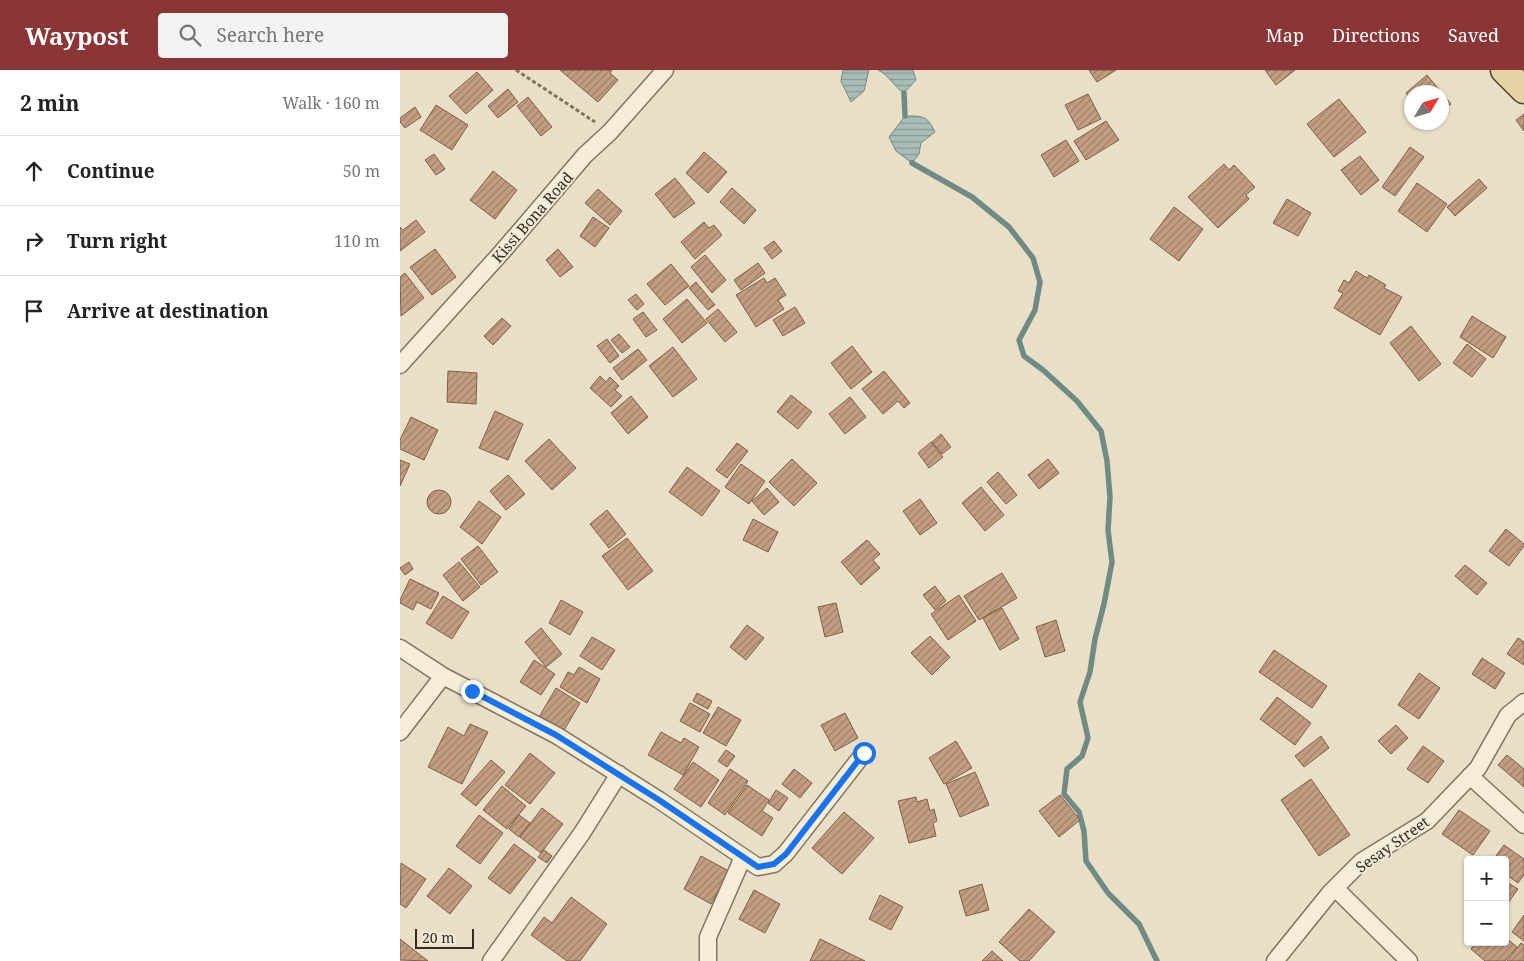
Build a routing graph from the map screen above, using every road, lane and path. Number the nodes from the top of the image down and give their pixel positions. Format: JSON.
{"nodes":[{"id":1,"x":516,"y":70,"type":"edge"},
{"id":2,"x":665,"y":70,"type":"edge"},
{"id":3,"x":1504,"y":70,"type":"edge"},
{"id":4,"x":1524,"y":90,"type":"edge"},
{"id":5,"x":610,"y":132,"type":"junction"},
{"id":6,"x":400,"y":364,"type":"edge"},
{"id":7,"x":400,"y":648,"type":"edge"},
{"id":8,"x":443,"y":676,"type":"junction"},
{"id":9,"x":1524,"y":702,"type":"edge"},
{"id":10,"x":400,"y":732,"type":"edge"},
{"id":11,"x":864,"y":753,"type":"dead end"},
{"id":12,"x":619,"y":774,"type":"junction"},
{"id":13,"x":1470,"y":776,"type":"junction"},
{"id":14,"x":1524,"y":825,"type":"edge"},
{"id":15,"x":743,"y":857,"type":"junction"},
{"id":16,"x":1335,"y":888,"type":"junction"},
{"id":17,"x":491,"y":961,"type":"edge"},
{"id":18,"x":708,"y":961,"type":"edge"},
{"id":19,"x":1275,"y":961,"type":"edge"},
{"id":20,"x":1409,"y":961,"type":"edge"}],
"edges":[{"from":1,"to":5,"type":"path"},
{"from":2,"to":5,"type":"street","name":"Kissi Bona Road"},
{"from":3,"to":4,"type":"main road"},
{"from":5,"to":6,"type":"street","name":"Kissi Bona Road"},
{"from":7,"to":8,"type":"street"},
{"from":8,"to":10,"type":"street"},
{"from":8,"to":12,"type":"street"},
{"from":9,"to":13,"type":"street","name":"Sesay Street"},
{"from":11,"to":15,"type":"street"},
{"from":12,"to":15,"type":"street"},
{"from":12,"to":17,"type":"street"},
{"from":13,"to":14,"type":"street"},
{"from":13,"to":16,"type":"street","name":"Sesay Street"},
{"from":15,"to":18,"type":"street"},
{"from":16,"to":19,"type":"street","name":"Sesay Street"},
{"from":16,"to":20,"type":"street"}]}
